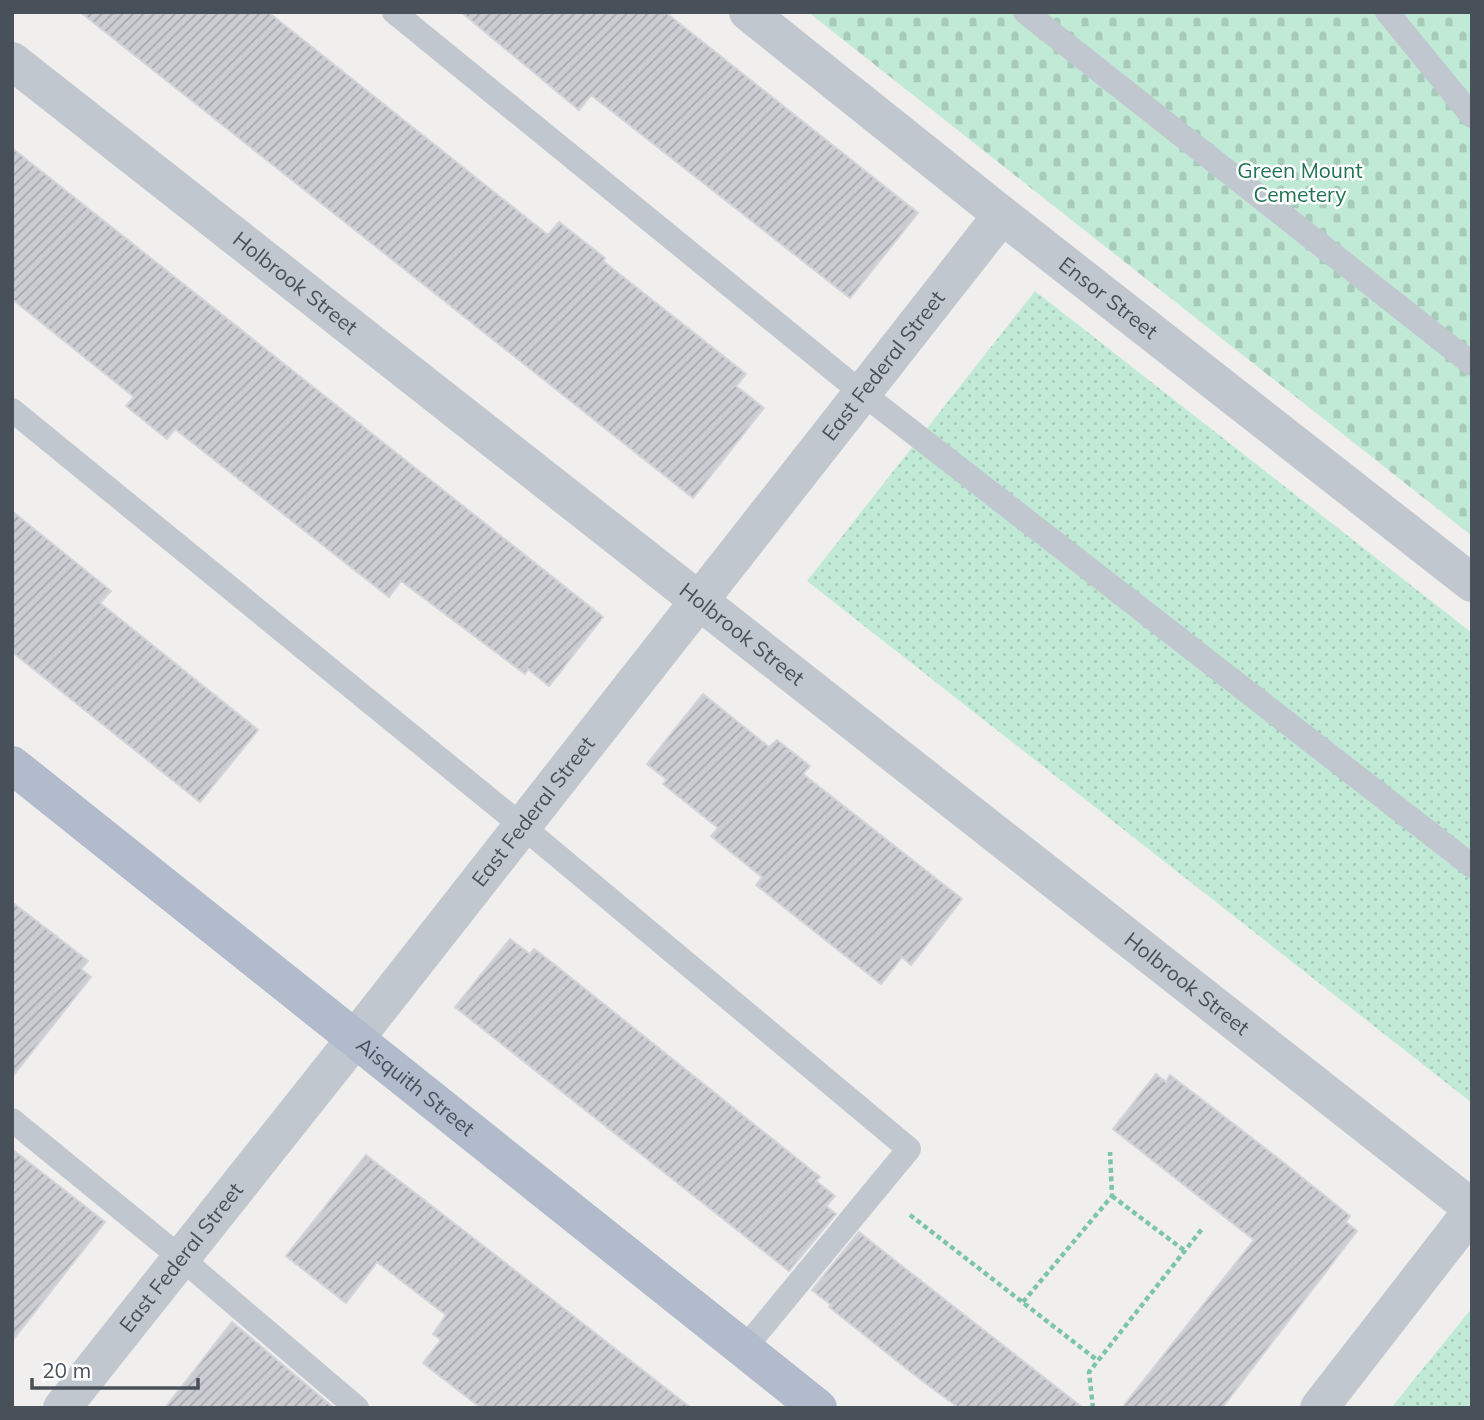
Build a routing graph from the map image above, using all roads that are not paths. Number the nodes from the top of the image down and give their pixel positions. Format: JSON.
{"nodes":[{"id":1,"x":394,"y":12,"type":"edge"},
{"id":2,"x":748,"y":12,"type":"edge"},
{"id":3,"x":1025,"y":12,"type":"edge"},
{"id":4,"x":1387,"y":12,"type":"edge"},
{"id":5,"x":12,"y":61,"type":"edge"},
{"id":6,"x":1472,"y":116,"type":"edge"},
{"id":7,"x":1002,"y":215,"type":"junction"},
{"id":8,"x":1472,"y":364,"type":"edge"},
{"id":9,"x":862,"y":393,"type":"junction"},
{"id":10,"x":12,"y":410,"type":"edge"},
{"id":11,"x":1472,"y":583,"type":"edge"},
{"id":12,"x":700,"y":601,"type":"junction"},
{"id":13,"x":12,"y":765,"type":"edge"},
{"id":14,"x":522,"y":826,"type":"junction"},
{"id":15,"x":1472,"y":866,"type":"edge"},
{"id":16,"x":355,"y":1039,"type":"junction"},
{"id":17,"x":12,"y":1121,"type":"edge"},
{"id":18,"x":1472,"y":1210,"type":"edge"},
{"id":19,"x":181,"y":1258,"type":"junction"},
{"id":20,"x":744,"y":1349,"type":"junction"},
{"id":21,"x":62,"y":1408,"type":"edge"},
{"id":22,"x":358,"y":1408,"type":"edge"},
{"id":23,"x":818,"y":1408,"type":"edge"},
{"id":24,"x":1319,"y":1408,"type":"edge"}],
"edges":[{"from":1,"to":9,"type":"lane"},
{"from":2,"to":7,"type":"street","name":"Ensor Street"},
{"from":3,"to":8,"type":"lane"},
{"from":4,"to":6,"type":"lane"},
{"from":5,"to":12,"type":"street","name":"Holbrook Street"},
{"from":7,"to":9,"type":"street","name":"East Federal Street"},
{"from":7,"to":11,"type":"street","name":"Ensor Street"},
{"from":9,"to":12,"type":"street","name":"East Federal Street"},
{"from":9,"to":15,"type":"lane"},
{"from":10,"to":14,"type":"lane"},
{"from":12,"to":14,"type":"street","name":"East Federal Street"},
{"from":12,"to":18,"type":"street","name":"Holbrook Street"},
{"from":13,"to":16,"type":"main road","name":"Aisquith Street"},
{"from":14,"to":16,"type":"street","name":"East Federal Street"},
{"from":14,"to":20,"type":"lane"},
{"from":16,"to":19,"type":"street","name":"East Federal Street"},
{"from":16,"to":20,"type":"main road","name":"Aisquith Street"},
{"from":17,"to":19,"type":"lane"},
{"from":18,"to":24,"type":"street"},
{"from":19,"to":21,"type":"street","name":"East Federal Street"},
{"from":19,"to":22,"type":"lane"},
{"from":20,"to":23,"type":"main road","name":"Aisquith Street"}]}
